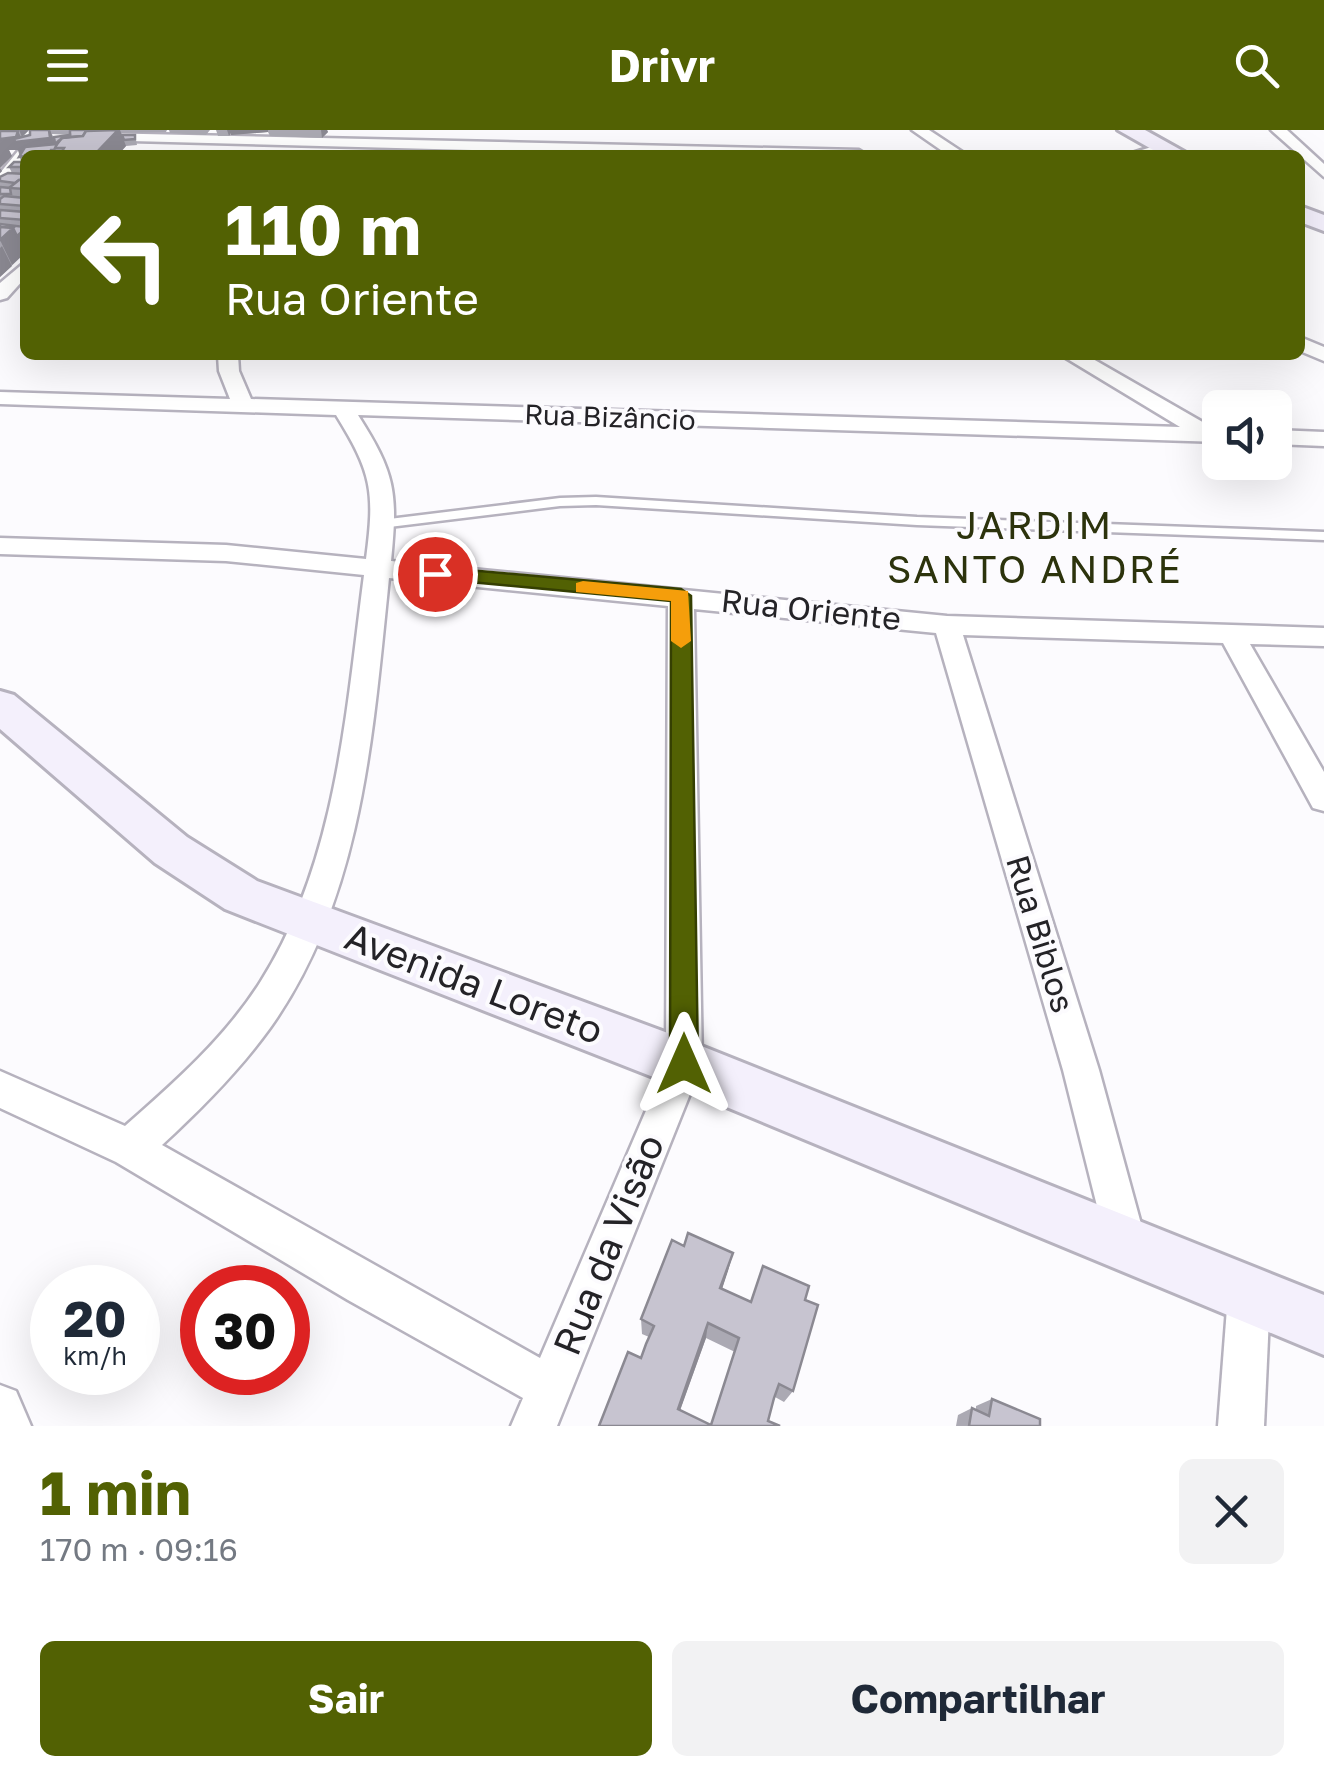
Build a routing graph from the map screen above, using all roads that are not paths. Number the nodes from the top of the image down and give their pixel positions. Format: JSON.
{"nodes":[{"id":1,"x":919,"y":130,"type":"edge"},
{"id":2,"x":1129,"y":130,"type":"edge"},
{"id":3,"x":1278,"y":130,"type":"edge"},
{"id":4,"x":82,"y":137,"type":"edge"},
{"id":5,"x":18,"y":138,"type":"edge"},
{"id":6,"x":141,"y":138,"type":"junction"},
{"id":7,"x":347,"y":142,"type":"edge"},
{"id":8,"x":30,"y":150,"type":"edge"},
{"id":9,"x":131,"y":150,"type":"edge"},
{"id":10,"x":613,"y":150,"type":"edge"},
{"id":11,"x":951,"y":150,"type":"edge"},
{"id":12,"x":1167,"y":150,"type":"edge"},
{"id":13,"x":1300,"y":150,"type":"edge"},
{"id":14,"x":1305,"y":155,"type":"edge"},
{"id":15,"x":20,"y":161,"type":"edge"},
{"id":16,"x":1324,"y":172,"type":"edge"},
{"id":17,"x":0,"y":183,"type":"edge"},
{"id":18,"x":228,"y":360,"type":"edge"},
{"id":19,"x":1081,"y":360,"type":"edge"},
{"id":20,"x":0,"y":398,"type":"edge"},
{"id":21,"x":243,"y":406,"type":"junction"},
{"id":22,"x":343,"y":408,"type":"junction"},
{"id":23,"x":1202,"y":428,"type":"edge"},
{"id":24,"x":1202,"y":435,"type":"edge"},
{"id":25,"x":1292,"y":438,"type":"edge"},
{"id":26,"x":1324,"y":439,"type":"edge"},
{"id":27,"x":381,"y":524,"type":"junction"},
{"id":28,"x":1324,"y":536,"type":"edge"},
{"id":29,"x":0,"y":546,"type":"edge"},
{"id":30,"x":378,"y":568,"type":"junction"},
{"id":31,"x":681,"y":596,"type":"junction"},
{"id":32,"x":947,"y":625,"type":"junction"},
{"id":33,"x":1232,"y":635,"type":"junction"},
{"id":34,"x":1324,"y":637,"type":"edge"},
{"id":35,"x":0,"y":706,"type":"edge"},
{"id":36,"x":1324,"y":800,"type":"edge"},
{"id":37,"x":310,"y":920,"type":"junction"},
{"id":38,"x":684,"y":1064,"type":"junction"},
{"id":39,"x":0,"y":1090,"type":"edge"},
{"id":40,"x":130,"y":1148,"type":"junction"},
{"id":41,"x":1126,"y":1246,"type":"junction"},
{"id":42,"x":1249,"y":1295,"type":"junction"},
{"id":43,"x":1324,"y":1325,"type":"edge"},
{"id":44,"x":550,"y":1388,"type":"junction"},
{"id":45,"x":0,"y":1407,"type":"edge"},
{"id":46,"x":8,"y":1426,"type":"edge"},
{"id":47,"x":534,"y":1426,"type":"edge"},
{"id":48,"x":1241,"y":1426,"type":"edge"}],
"edges":[{"from":1,"to":11,"type":"street"},
{"from":2,"to":12,"type":"street"},
{"from":3,"to":13,"type":"street"},
{"from":4,"to":6,"type":"street"},
{"from":5,"to":8,"type":"street"},
{"from":6,"to":7,"type":"street"},
{"from":6,"to":9,"type":"street"},
{"from":7,"to":10,"type":"street"},
{"from":14,"to":16,"type":"street"},
{"from":15,"to":17,"type":"street"},
{"from":18,"to":21,"type":"street"},
{"from":19,"to":23,"type":"street"},
{"from":20,"to":21,"type":"street","name":"Rua Bizâncio"},
{"from":21,"to":22,"type":"street","name":"Rua Bizâncio"},
{"from":22,"to":24,"type":"street","name":"Rua Bizâncio"},
{"from":22,"to":27,"type":"street"},
{"from":25,"to":26,"type":"street"},
{"from":27,"to":28,"type":"lane"},
{"from":27,"to":30,"type":"street"},
{"from":29,"to":30,"type":"street","name":"Rua Oriente"},
{"from":30,"to":31,"type":"street","name":"Rua Oriente"},
{"from":30,"to":37,"type":"street"},
{"from":31,"to":32,"type":"street","name":"Rua Oriente"},
{"from":31,"to":38,"type":"street"},
{"from":32,"to":33,"type":"street","name":"Rua Oriente"},
{"from":32,"to":41,"type":"street","name":"Rua Biblos"},
{"from":33,"to":34,"type":"street","name":"Rua Oriente"},
{"from":33,"to":36,"type":"street"},
{"from":35,"to":37,"type":"street","name":"Avenida Loreto"},
{"from":37,"to":38,"type":"street","name":"Avenida Loreto"},
{"from":37,"to":40,"type":"street"},
{"from":38,"to":41,"type":"street","name":"Avenida Loreto"},
{"from":38,"to":44,"type":"street","name":"Rua da Visão"},
{"from":39,"to":40,"type":"street"},
{"from":40,"to":44,"type":"street"},
{"from":41,"to":42,"type":"street","name":"Avenida Loreto"},
{"from":42,"to":43,"type":"street","name":"Avenida Loreto"},
{"from":42,"to":48,"type":"street"},
{"from":44,"to":47,"type":"street","name":"Rua da Visão"},
{"from":45,"to":46,"type":"street"}]}
